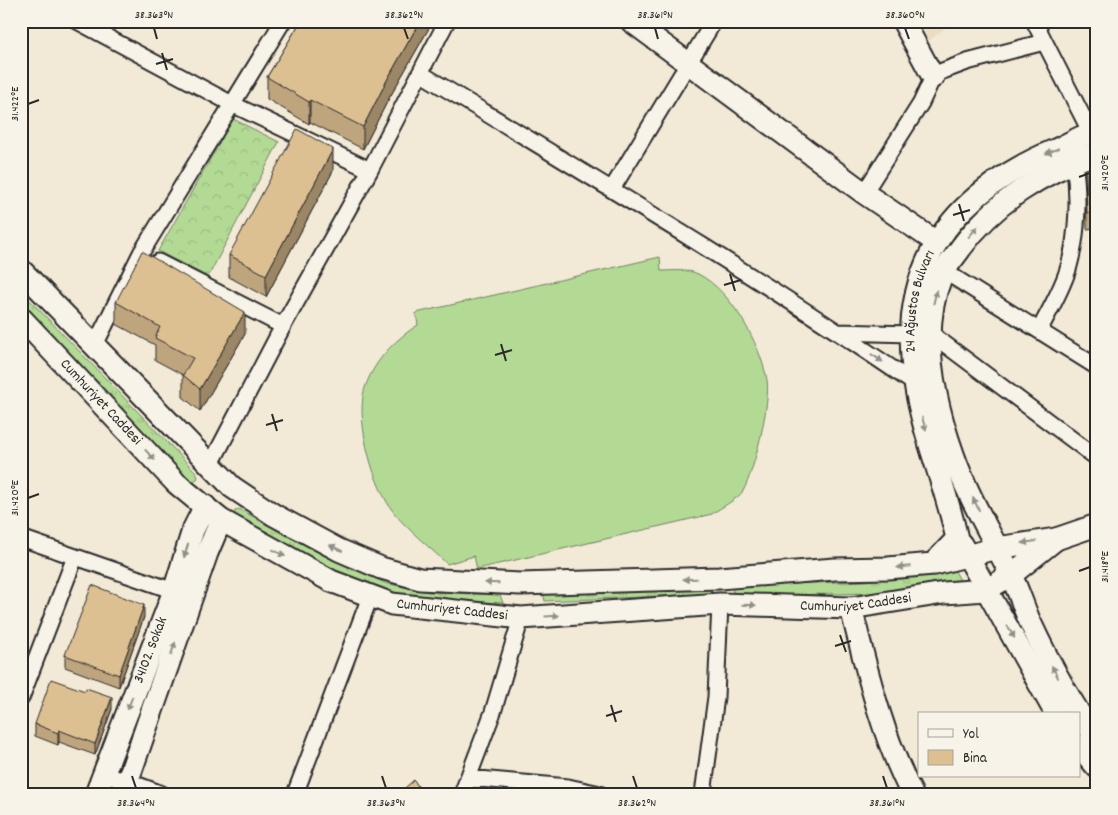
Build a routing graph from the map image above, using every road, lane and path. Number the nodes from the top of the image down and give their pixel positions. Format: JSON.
{"nodes":[{"id":1,"x":77,"y":21,"type":"edge"},
{"id":2,"x":283,"y":21,"type":"edge"},
{"id":3,"x":446,"y":21,"type":"edge"},
{"id":4,"x":631,"y":21,"type":"edge"},
{"id":5,"x":714,"y":21,"type":"edge"},
{"id":6,"x":903,"y":21,"type":"edge"},
{"id":7,"x":1034,"y":21,"type":"edge"},
{"id":8,"x":1044,"y":42,"type":"junction"},
{"id":9,"x":689,"y":63,"type":"junction"},
{"id":10,"x":420,"y":73,"type":"junction"},
{"id":11,"x":933,"y":77,"type":"junction"},
{"id":12,"x":232,"y":104,"type":"junction"},
{"id":13,"x":1094,"y":132,"type":"edge"},
{"id":14,"x":1097,"y":153,"type":"edge"},
{"id":15,"x":1074,"y":162,"type":"junction"},
{"id":16,"x":370,"y":170,"type":"junction"},
{"id":17,"x":612,"y":189,"type":"junction"},
{"id":18,"x":864,"y":193,"type":"junction"},
{"id":19,"x":936,"y":242,"type":"junction"},
{"id":20,"x":141,"y":253,"type":"junction"},
{"id":21,"x":21,"y":270,"type":"edge"},
{"id":22,"x":944,"y":271,"type":"junction"},
{"id":23,"x":23,"y":324,"type":"edge"},
{"id":24,"x":284,"y":326,"type":"junction"},
{"id":25,"x":1040,"y":329,"type":"junction"},
{"id":26,"x":838,"y":332,"type":"junction"},
{"id":27,"x":920,"y":334,"type":"junction"},
{"id":28,"x":95,"y":345,"type":"junction"},
{"id":29,"x":1097,"y":367,"type":"edge"},
{"id":30,"x":915,"y":384,"type":"junction"},
{"id":31,"x":1097,"y":458,"type":"edge"},
{"id":32,"x":211,"y":464,"type":"junction"},
{"id":33,"x":224,"y":481,"type":"junction"},
{"id":34,"x":212,"y":513,"type":"junction"},
{"id":35,"x":1097,"y":525,"type":"edge"},
{"id":36,"x":21,"y":538,"type":"edge"},
{"id":37,"x":1056,"y":539,"type":"junction"},
{"id":38,"x":998,"y":548,"type":"junction"},
{"id":39,"x":951,"y":553,"type":"junction"},
{"id":40,"x":75,"y":557,"type":"junction"},
{"id":41,"x":1011,"y":576,"type":"junction"},
{"id":42,"x":719,"y":578,"type":"junction"},
{"id":43,"x":520,"y":584,"type":"junction"},
{"id":44,"x":986,"y":590,"type":"junction"},
{"id":45,"x":174,"y":592,"type":"junction"},
{"id":46,"x":370,"y":596,"type":"junction"},
{"id":47,"x":720,"y":604,"type":"junction"},
{"id":48,"x":851,"y":608,"type":"junction"},
{"id":49,"x":521,"y":618,"type":"junction"},
{"id":50,"x":21,"y":698,"type":"edge"},
{"id":51,"x":1055,"y":712,"type":"edge"},
{"id":52,"x":1080,"y":712,"type":"edge"},
{"id":53,"x":1080,"y":712,"type":"edge"},
{"id":54,"x":1097,"y":740,"type":"edge"},
{"id":55,"x":1080,"y":747,"type":"edge"},
{"id":56,"x":1097,"y":767,"type":"edge"},
{"id":57,"x":468,"y":778,"type":"junction"},
{"id":58,"x":99,"y":784,"type":"edge"},
{"id":59,"x":125,"y":787,"type":"edge"},
{"id":60,"x":162,"y":794,"type":"edge"},
{"id":61,"x":295,"y":794,"type":"edge"},
{"id":62,"x":462,"y":794,"type":"edge"},
{"id":63,"x":600,"y":794,"type":"edge"},
{"id":64,"x":703,"y":794,"type":"edge"},
{"id":65,"x":912,"y":794,"type":"edge"}],
"edges":[{"from":1,"to":12,"type":"street"},
{"from":2,"to":12,"type":"street"},
{"from":3,"to":10,"type":"street"},
{"from":4,"to":9,"type":"main road"},
{"from":5,"to":9,"type":"street"},
{"from":6,"to":11,"type":"main road"},
{"from":7,"to":8,"type":"street"},
{"from":8,"to":11,"type":"street"},
{"from":8,"to":13,"type":"street"},
{"from":9,"to":17,"type":"street"},
{"from":9,"to":18,"type":"main road"},
{"from":10,"to":16,"type":"street"},
{"from":10,"to":17,"type":"street"},
{"from":11,"to":18,"type":"street"},
{"from":12,"to":16,"type":"street"},
{"from":12,"to":20,"type":"street"},
{"from":13,"to":19,"type":"main road","name":"24 Ağustos Bulvarı","one_way":true},
{"from":14,"to":15,"type":"main road","name":"24 Ağustos Bulvarı"},
{"from":22,"to":15,"type":"main road","name":"24 Ağustos Bulvarı","one_way":true},
{"from":15,"to":25,"type":"street"},
{"from":16,"to":24,"type":"street"},
{"from":17,"to":26,"type":"street"},
{"from":18,"to":19,"type":"main road"},
{"from":19,"to":27,"type":"main road","name":"24 Ağustos Bulvarı"},
{"from":20,"to":24,"type":"street"},
{"from":20,"to":28,"type":"street"},
{"from":21,"to":28,"type":"main road","name":"Cumhuriyet Caddesi"},
{"from":22,"to":25,"type":"street"},
{"from":27,"to":22,"type":"main road","name":"24 Ağustos Bulvarı","one_way":true},
{"from":23,"to":34,"type":"main road","name":"Cumhuriyet Caddesi","one_way":true},
{"from":24,"to":32,"type":"street"},
{"from":25,"to":29,"type":"street"},
{"from":26,"to":27,"type":"street"},
{"from":26,"to":30,"type":"street","one_way":true},
{"from":27,"to":30,"type":"main road","name":"24 Ağustos Bulvarı"},
{"from":27,"to":31,"type":"street"},
{"from":38,"to":27,"type":"main road","name":"24 Ağustos Bulvarı","one_way":true},
{"from":28,"to":32,"type":"main road","name":"Cumhuriyet Caddesi"},
{"from":30,"to":39,"type":"main road","name":"24 Ağustos Bulvarı","one_way":true},
{"from":32,"to":33,"type":"main road","name":"Cumhuriyet Caddesi"},
{"from":33,"to":34,"type":"main road"},
{"from":43,"to":33,"type":"main road","name":"Cumhuriyet Caddesi","one_way":true},
{"from":34,"to":45,"type":"main road","name":"34102. Sokak","one_way":true},
{"from":34,"to":46,"type":"main road","name":"Cumhuriyet Caddesi","one_way":true},
{"from":59,"to":34,"type":"main road","name":"34102. Sokak","one_way":true},
{"from":35,"to":37,"type":"main road"},
{"from":36,"to":40,"type":"street"},
{"from":37,"to":38,"type":"main road","name":"Cumhuriyet Caddesi","one_way":true},
{"from":37,"to":41,"type":"main road"},
{"from":38,"to":39,"type":"main road","name":"Cumhuriyet Caddesi"},
{"from":38,"to":41,"type":"main road","name":"24 Ağustos Bulvarı"},
{"from":39,"to":42,"type":"main road","name":"Cumhuriyet Caddesi","one_way":true},
{"from":39,"to":44,"type":"main road","name":"24 Ağustos Bulvarı"},
{"from":40,"to":45,"type":"street"},
{"from":40,"to":50,"type":"street"},
{"from":41,"to":44,"type":"main road"},
{"from":53,"to":41,"type":"main road","one_way":true},
{"from":42,"to":43,"type":"main road","name":"Cumhuriyet Caddesi","one_way":true},
{"from":42,"to":47,"type":"main road"},
{"from":43,"to":49,"type":"main road"},
{"from":44,"to":48,"type":"main road","name":"Cumhuriyet Caddesi"},
{"from":44,"to":51,"type":"main road","name":"24 Ağustos Bulvarı","one_way":true},
{"from":45,"to":58,"type":"main road","name":"34102. Sokak","one_way":true},
{"from":46,"to":49,"type":"main road","name":"Cumhuriyet Caddesi"},
{"from":46,"to":61,"type":"street"},
{"from":47,"to":48,"type":"main road","name":"Cumhuriyet Caddesi","one_way":true},
{"from":49,"to":47,"type":"main road","name":"Cumhuriyet Caddesi","one_way":true},
{"from":47,"to":64,"type":"street"},
{"from":48,"to":65,"type":"main road"},
{"from":49,"to":57,"type":"street"},
{"from":54,"to":52,"type":"main road","one_way":true},
{"from":55,"to":56,"type":"main road"},
{"from":57,"to":62,"type":"street"},
{"from":57,"to":63,"type":"street"},
{"from":58,"to":59,"type":"street"},
{"from":59,"to":60,"type":"street"}]}
